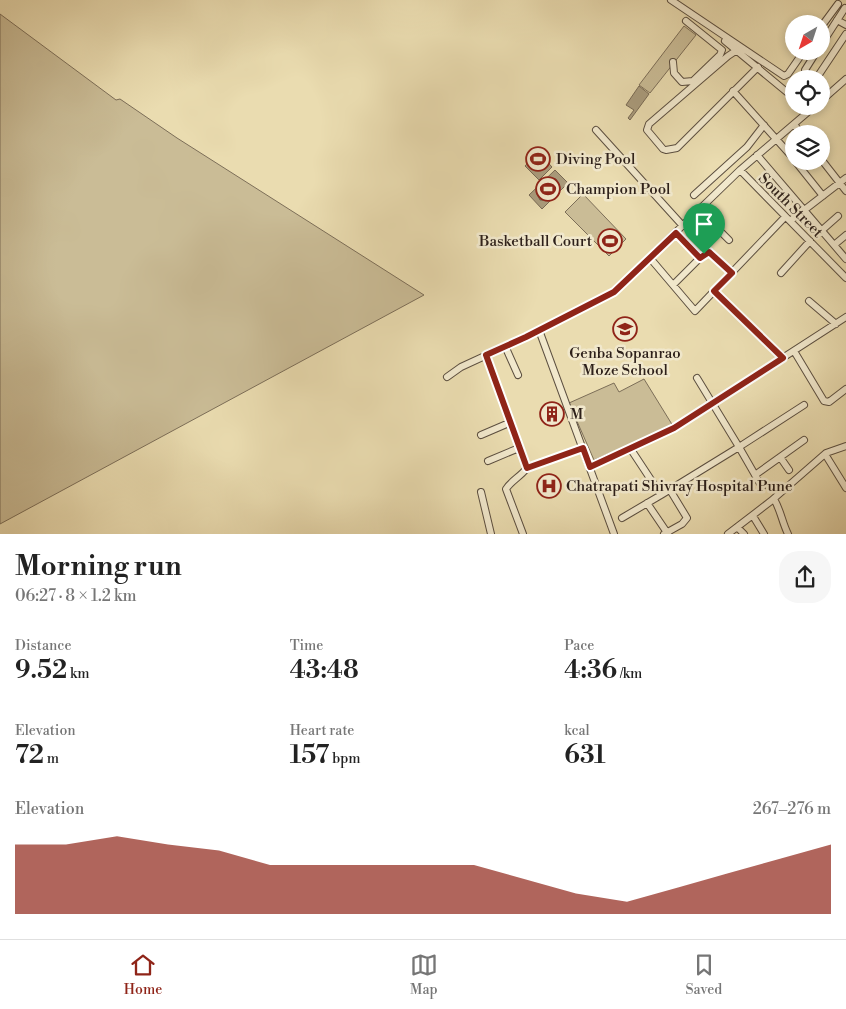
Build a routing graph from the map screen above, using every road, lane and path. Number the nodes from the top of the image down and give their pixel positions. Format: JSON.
{"nodes":[{"id":1,"x":675,"y":1,"type":"edge"},
{"id":2,"x":835,"y":2,"type":"edge"},
{"id":3,"x":846,"y":8,"type":"edge"},
{"id":4,"x":828,"y":15,"type":"edge"},
{"id":5,"x":838,"y":20,"type":"junction"},
{"id":6,"x":686,"y":21,"type":"dead end"},
{"id":7,"x":846,"y":25,"type":"edge"},
{"id":8,"x":830,"y":32,"type":"edge"},
{"id":9,"x":846,"y":34,"type":"edge"},
{"id":10,"x":720,"y":37,"type":"dead end"},
{"id":11,"x":737,"y":50,"type":"junction"},
{"id":12,"x":830,"y":57,"type":"edge"},
{"id":13,"x":798,"y":60,"type":"edge"},
{"id":14,"x":811,"y":60,"type":"edge"},
{"id":15,"x":828,"y":60,"type":"edge"},
{"id":16,"x":673,"y":62,"type":"dead end"},
{"id":17,"x":758,"y":68,"type":"junction"},
{"id":18,"x":846,"y":79,"type":"edge"},
{"id":19,"x":785,"y":90,"type":"edge"},
{"id":20,"x":733,"y":91,"type":"junction"},
{"id":21,"x":830,"y":92,"type":"edge"},
{"id":22,"x":804,"y":115,"type":"edge"},
{"id":23,"x":794,"y":124,"type":"joint"},
{"id":24,"x":764,"y":125,"type":"junction"},
{"id":25,"x":596,"y":130,"type":"dead end"},
{"id":26,"x":777,"y":138,"type":"junction"},
{"id":27,"x":785,"y":148,"type":"edge"},
{"id":28,"x":757,"y":156,"type":"junction"},
{"id":29,"x":740,"y":170,"type":"junction"},
{"id":30,"x":802,"y":170,"type":"edge"},
{"id":31,"x":830,"y":170,"type":"edge"},
{"id":32,"x":846,"y":178,"type":"edge"},
{"id":33,"x":840,"y":183,"type":"junction"},
{"id":34,"x":846,"y":191,"type":"edge"},
{"id":35,"x":694,"y":195,"type":"dead end"},
{"id":36,"x":823,"y":196,"type":"junction"},
{"id":37,"x":699,"y":210,"type":"junction"},
{"id":38,"x":803,"y":211,"type":"junction"},
{"id":39,"x":838,"y":216,"type":"dead end"},
{"id":40,"x":787,"y":219,"type":"junction"},
{"id":41,"x":683,"y":226,"type":"junction"},
{"id":42,"x":820,"y":231,"type":"junction"},
{"id":43,"x":676,"y":233,"type":"junction"},
{"id":44,"x":846,"y":235,"type":"edge"},
{"id":45,"x":730,"y":240,"type":"dead end"},
{"id":46,"x":810,"y":241,"type":"junction"},
{"id":47,"x":834,"y":245,"type":"junction"},
{"id":48,"x":650,"y":258,"type":"junction"},
{"id":49,"x":700,"y":258,"type":"junction"},
{"id":50,"x":846,"y":259,"type":"edge"},
{"id":51,"x":732,"y":273,"type":"junction"},
{"id":52,"x":780,"y":273,"type":"dead end"},
{"id":53,"x":846,"y":278,"type":"edge"},
{"id":54,"x":673,"y":285,"type":"junction"},
{"id":55,"x":714,"y":291,"type":"junction"},
{"id":56,"x":809,"y":301,"type":"dead end"},
{"id":57,"x":846,"y":317,"type":"edge"},
{"id":58,"x":836,"y":324,"type":"junction"},
{"id":59,"x":539,"y":330,"type":"junction"},
{"id":60,"x":505,"y":346,"type":"junction"},
{"id":61,"x":794,"y":351,"type":"junction"},
{"id":62,"x":486,"y":355,"type":"junction"},
{"id":63,"x":783,"y":358,"type":"junction"},
{"id":64,"x":518,"y":375,"type":"dead end"},
{"id":65,"x":447,"y":376,"type":"dead end"},
{"id":66,"x":698,"y":378,"type":"dead end"},
{"id":67,"x":846,"y":389,"type":"edge"},
{"id":68,"x":714,"y":402,"type":"junction"},
{"id":69,"x":804,"y":405,"type":"dead end"},
{"id":70,"x":509,"y":423,"type":"junction"},
{"id":71,"x":481,"y":434,"type":"dead end"},
{"id":72,"x":804,"y":440,"type":"dead end"},
{"id":73,"x":846,"y":446,"type":"edge"},
{"id":74,"x":739,"y":447,"type":"junction"},
{"id":75,"x":519,"y":448,"type":"junction"},
{"id":76,"x":583,"y":448,"type":"junction"},
{"id":77,"x":630,"y":448,"type":"junction"},
{"id":78,"x":825,"y":454,"type":"junction"},
{"id":79,"x":780,"y":457,"type":"junction"},
{"id":80,"x":488,"y":461,"type":"dead end"},
{"id":81,"x":590,"y":467,"type":"junction"},
{"id":82,"x":527,"y":468,"type":"junction"},
{"id":83,"x":790,"y":470,"type":"dead end"},
{"id":84,"x":754,"y":475,"type":"junction"},
{"id":85,"x":762,"y":487,"type":"dead end"},
{"id":86,"x":846,"y":488,"type":"edge"},
{"id":87,"x":670,"y":490,"type":"junction"},
{"id":88,"x":480,"y":492,"type":"dead end"},
{"id":89,"x":661,"y":494,"type":"junction"},
{"id":90,"x":774,"y":499,"type":"junction"},
{"id":91,"x":648,"y":503,"type":"junction"},
{"id":92,"x":753,"y":516,"type":"junction"},
{"id":93,"x":622,"y":518,"type":"dead end"},
{"id":94,"x":737,"y":527,"type":"junction"},
{"id":95,"x":491,"y":534,"type":"edge"},
{"id":96,"x":523,"y":534,"type":"edge"},
{"id":97,"x":614,"y":534,"type":"edge"},
{"id":98,"x":666,"y":534,"type":"edge"},
{"id":99,"x":728,"y":534,"type":"edge"},
{"id":100,"x":744,"y":534,"type":"edge"},
{"id":101,"x":764,"y":534,"type":"edge"},
{"id":102,"x":788,"y":534,"type":"edge"}],
"edges":[{"from":1,"to":13,"type":"street"},
{"from":2,"to":3,"type":"street"},
{"from":2,"to":4,"type":"street"},
{"from":3,"to":5,"type":"street"},
{"from":5,"to":7,"type":"street"},
{"from":5,"to":8,"type":"street"},
{"from":6,"to":16,"type":"street"},
{"from":9,"to":12,"type":"street"},
{"from":10,"to":11,"type":"street"},
{"from":11,"to":17,"type":"street"},
{"from":11,"to":20,"type":"street"},
{"from":14,"to":15,"type":"street"},
{"from":17,"to":19,"type":"street"},
{"from":17,"to":20,"type":"street"},
{"from":18,"to":21,"type":"street"},
{"from":20,"to":24,"type":"street"},
{"from":22,"to":23,"type":"street"},
{"from":23,"to":26,"type":"street"},
{"from":24,"to":26,"type":"street"},
{"from":24,"to":35,"type":"street"},
{"from":25,"to":41,"type":"street"},
{"from":26,"to":27,"type":"street"},
{"from":26,"to":28,"type":"street"},
{"from":28,"to":29,"type":"street"},
{"from":28,"to":38,"type":"street"},
{"from":29,"to":37,"type":"street"},
{"from":29,"to":40,"type":"street","name":"South Street"},
{"from":30,"to":36,"type":"street"},
{"from":31,"to":33,"type":"street"},
{"from":32,"to":33,"type":"street"},
{"from":33,"to":34,"type":"street"},
{"from":33,"to":36,"type":"street"},
{"from":36,"to":38,"type":"street"},
{"from":37,"to":41,"type":"street"},
{"from":37,"to":45,"type":"street"},
{"from":38,"to":40,"type":"street"},
{"from":38,"to":42,"type":"street"},
{"from":39,"to":42,"type":"street"},
{"from":40,"to":46,"type":"street","name":"South Street"},
{"from":40,"to":51,"type":"street"},
{"from":41,"to":43,"type":"street"},
{"from":42,"to":47,"type":"street"},
{"from":43,"to":48,"type":"street"},
{"from":43,"to":49,"type":"street"},
{"from":44,"to":47,"type":"street"},
{"from":46,"to":52,"type":"street"},
{"from":46,"to":53,"type":"street","name":"South Street"},
{"from":47,"to":50,"type":"street"},
{"from":48,"to":54,"type":"street"},
{"from":48,"to":59,"type":"street"},
{"from":49,"to":51,"type":"street"},
{"from":49,"to":54,"type":"street"},
{"from":51,"to":55,"type":"street"},
{"from":54,"to":55,"type":"street"},
{"from":55,"to":63,"type":"street"},
{"from":56,"to":58,"type":"street"},
{"from":57,"to":58,"type":"street"},
{"from":58,"to":61,"type":"street"},
{"from":59,"to":60,"type":"street"},
{"from":59,"to":76,"type":"street"},
{"from":60,"to":62,"type":"street"},
{"from":60,"to":64,"type":"street"},
{"from":61,"to":63,"type":"street"},
{"from":61,"to":67,"type":"street"},
{"from":62,"to":65,"type":"street"},
{"from":62,"to":70,"type":"street"},
{"from":63,"to":68,"type":"street"},
{"from":66,"to":68,"type":"street"},
{"from":68,"to":74,"type":"street"},
{"from":68,"to":77,"type":"street"},
{"from":69,"to":74,"type":"street"},
{"from":70,"to":71,"type":"street"},
{"from":70,"to":75,"type":"street"},
{"from":72,"to":79,"type":"street"},
{"from":73,"to":78,"type":"street"},
{"from":74,"to":84,"type":"street"},
{"from":74,"to":87,"type":"street"},
{"from":75,"to":80,"type":"street"},
{"from":75,"to":82,"type":"street"},
{"from":76,"to":81,"type":"street"},
{"from":76,"to":82,"type":"street"},
{"from":77,"to":81,"type":"street"},
{"from":77,"to":89,"type":"street"},
{"from":78,"to":86,"type":"street"},
{"from":78,"to":90,"type":"street"},
{"from":79,"to":83,"type":"street"},
{"from":79,"to":84,"type":"street"},
{"from":81,"to":97,"type":"street"},
{"from":82,"to":96,"type":"street"},
{"from":84,"to":85,"type":"street"},
{"from":87,"to":89,"type":"street"},
{"from":87,"to":98,"type":"street"},
{"from":88,"to":95,"type":"street"},
{"from":89,"to":91,"type":"street"},
{"from":90,"to":92,"type":"street"},
{"from":90,"to":102,"type":"street"},
{"from":91,"to":93,"type":"street"},
{"from":91,"to":98,"type":"street"},
{"from":92,"to":94,"type":"street"},
{"from":92,"to":101,"type":"street"},
{"from":94,"to":99,"type":"street"},
{"from":94,"to":100,"type":"street"}]}
